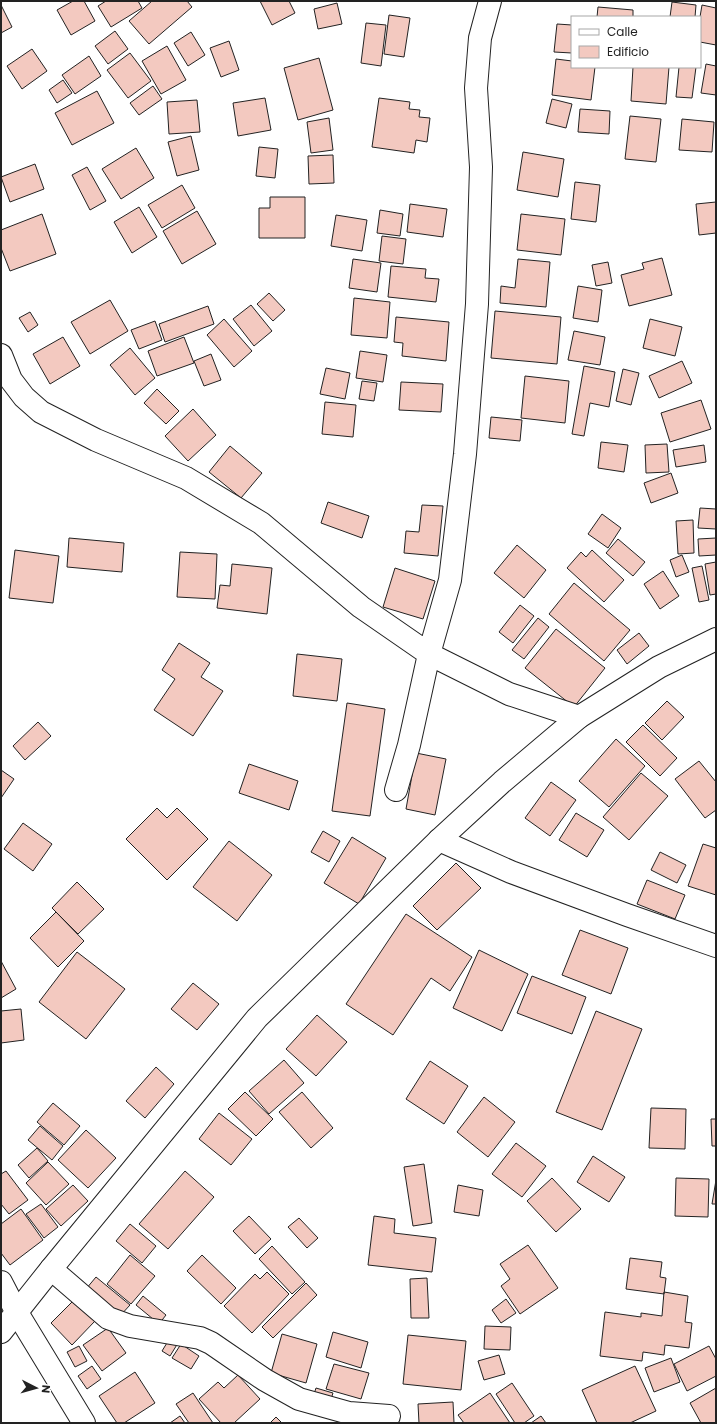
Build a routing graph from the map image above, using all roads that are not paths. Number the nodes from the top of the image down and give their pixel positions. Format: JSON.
{"nodes":[{"id":1,"x":490,"y":1,"type":"edge"},
{"id":2,"x":1,"y":355,"type":"edge"},
{"id":3,"x":716,"y":639,"type":"edge"},
{"id":4,"x":429,"y":654,"type":"junction"},
{"id":5,"x":579,"y":718,"type":"junction"},
{"id":6,"x":396,"y":790,"type":"dead end"},
{"id":7,"x":440,"y":840,"type":"junction"},
{"id":8,"x":716,"y":946,"type":"edge"},
{"id":9,"x":51,"y":1269,"type":"junction"},
{"id":10,"x":1,"y":1282,"type":"edge"},
{"id":11,"x":16,"y":1311,"type":"junction"},
{"id":12,"x":1,"y":1332,"type":"edge"},
{"id":13,"x":389,"y":1416,"type":"dead end"},
{"id":14,"x":84,"y":1423,"type":"edge"}],
"edges":[{"from":1,"to":4,"type":"street"},
{"from":2,"to":4,"type":"street"},
{"from":3,"to":5,"type":"street"},
{"from":4,"to":5,"type":"street"},
{"from":4,"to":6,"type":"street"},
{"from":5,"to":7,"type":"street"},
{"from":7,"to":8,"type":"street"},
{"from":7,"to":9,"type":"street"},
{"from":9,"to":11,"type":"street"},
{"from":9,"to":13,"type":"street"},
{"from":10,"to":11,"type":"street"},
{"from":11,"to":12,"type":"street"},
{"from":11,"to":14,"type":"street"}]}
